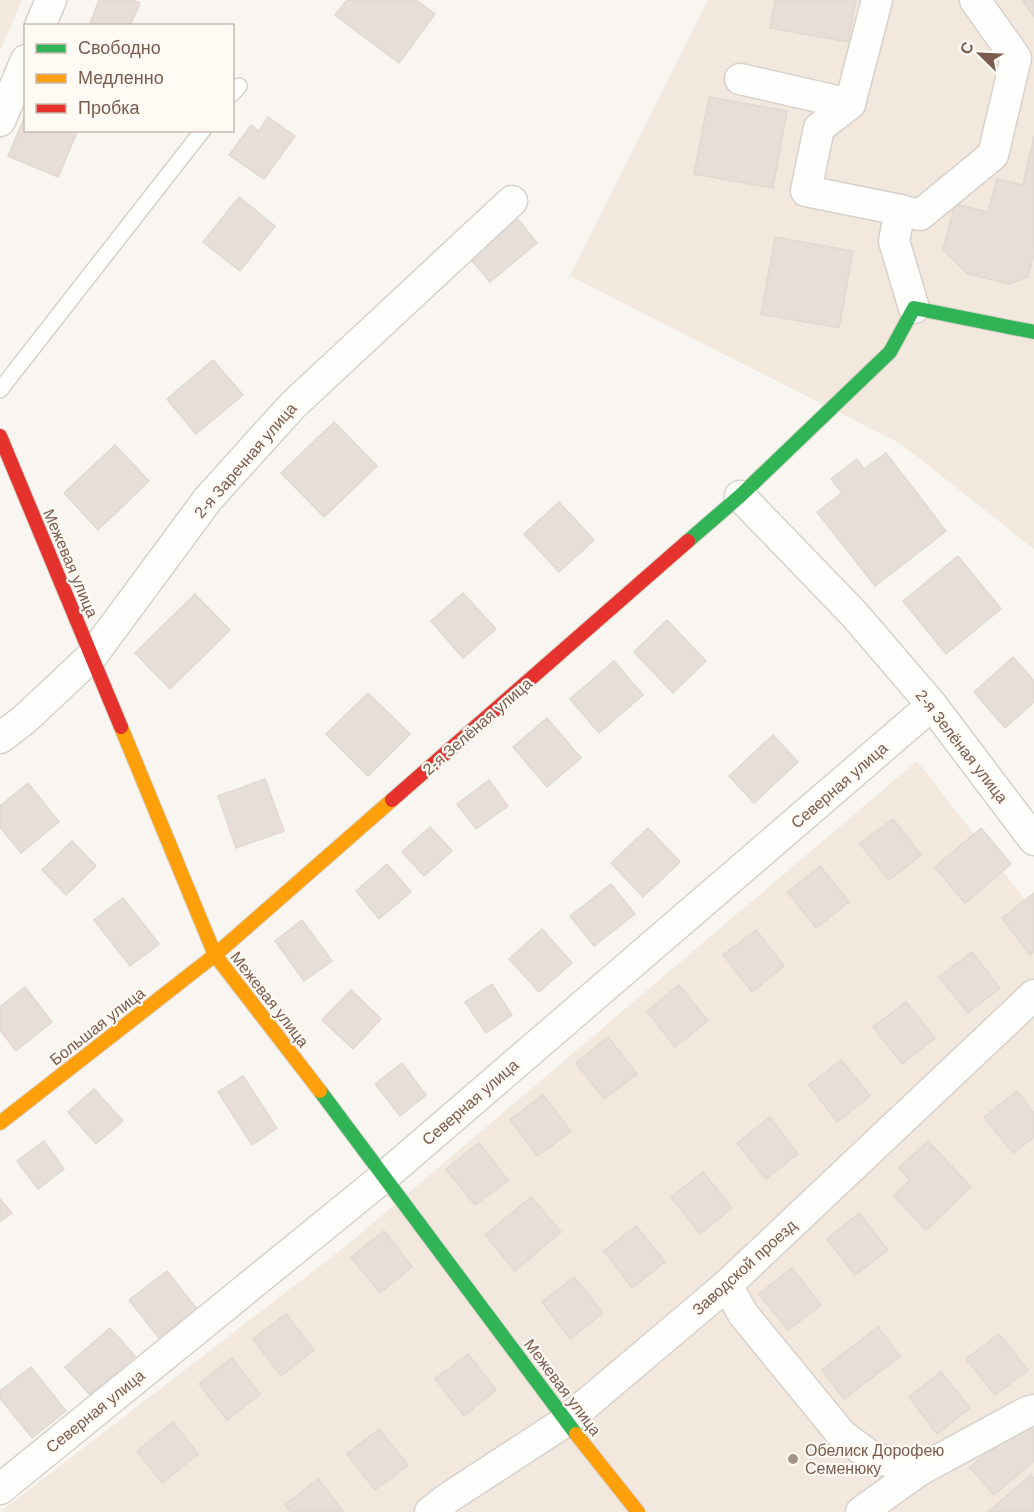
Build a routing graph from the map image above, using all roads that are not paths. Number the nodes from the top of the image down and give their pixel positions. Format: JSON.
{"nodes":[{"id":1,"x":51,"y":0,"type":"edge"},
{"id":2,"x":877,"y":0,"type":"edge"},
{"id":3,"x":975,"y":0,"type":"edge"},
{"id":4,"x":41,"y":24,"type":"edge"},
{"id":5,"x":24,"y":65,"type":"edge"},
{"id":6,"x":740,"y":79,"type":"dead end"},
{"id":7,"x":850,"y":104,"type":"junction"},
{"id":8,"x":0,"y":121,"type":"edge"},
{"id":9,"x":202,"y":132,"type":"edge"},
{"id":10,"x":512,"y":201,"type":"dead end"},
{"id":11,"x":900,"y":210,"type":"junction"},
{"id":12,"x":914,"y":308,"type":"junction"},
{"id":13,"x":1034,"y":332,"type":"edge"},
{"id":14,"x":0,"y":390,"type":"edge"},
{"id":15,"x":0,"y":436,"type":"edge"},
{"id":16,"x":740,"y":496,"type":"junction"},
{"id":17,"x":92,"y":656,"type":"junction"},
{"id":18,"x":932,"y":705,"type":"junction"},
{"id":19,"x":0,"y":738,"type":"edge"},
{"id":20,"x":1034,"y":840,"type":"edge"},
{"id":21,"x":215,"y":956,"type":"junction"},
{"id":22,"x":1034,"y":994,"type":"edge"},
{"id":23,"x":0,"y":1123,"type":"edge"},
{"id":24,"x":385,"y":1176,"type":"junction"},
{"id":25,"x":727,"y":1285,"type":"junction"},
{"id":26,"x":1031,"y":1415,"type":"edge"},
{"id":27,"x":566,"y":1421,"type":"junction"},
{"id":28,"x":920,"y":1470,"type":"junction"},
{"id":29,"x":0,"y":1489,"type":"edge"},
{"id":30,"x":430,"y":1512,"type":"edge"},
{"id":31,"x":638,"y":1512,"type":"edge"},
{"id":32,"x":861,"y":1512,"type":"edge"}],
"edges":[{"from":1,"to":4,"type":"street"},
{"from":2,"to":7,"type":"street"},
{"from":3,"to":11,"type":"street"},
{"from":5,"to":8,"type":"street"},
{"from":6,"to":7,"type":"street"},
{"from":7,"to":11,"type":"street"},
{"from":9,"to":14,"type":"lane"},
{"from":10,"to":17,"type":"street","name":"2-я Заречная улица"},
{"from":11,"to":12,"type":"street"},
{"from":12,"to":13,"type":"street"},
{"from":12,"to":16,"type":"street","name":"2-я Зелёная улица"},
{"from":15,"to":17,"type":"street","name":"Межевая улица"},
{"from":16,"to":18,"type":"street","name":"2-я Зелёная улица"},
{"from":16,"to":21,"type":"street","name":"2-я Зелёная улица"},
{"from":17,"to":19,"type":"street","name":"2-я Заречная улица"},
{"from":17,"to":21,"type":"street","name":"Межевая улица"},
{"from":18,"to":20,"type":"street","name":"2-я Зелёная улица"},
{"from":18,"to":24,"type":"street","name":"Северная улица"},
{"from":21,"to":23,"type":"street","name":"Большая улица"},
{"from":21,"to":24,"type":"street","name":"Межевая улица"},
{"from":22,"to":25,"type":"street","name":"Заводской проезд"},
{"from":24,"to":27,"type":"street","name":"Межевая улица"},
{"from":24,"to":29,"type":"street","name":"Северная улица"},
{"from":25,"to":27,"type":"street","name":"Заводской проезд"},
{"from":25,"to":28,"type":"street"},
{"from":26,"to":28,"type":"street"},
{"from":27,"to":30,"type":"street","name":"Заводской проезд"},
{"from":27,"to":31,"type":"street","name":"Межевая улица"},
{"from":28,"to":32,"type":"street"}]}
